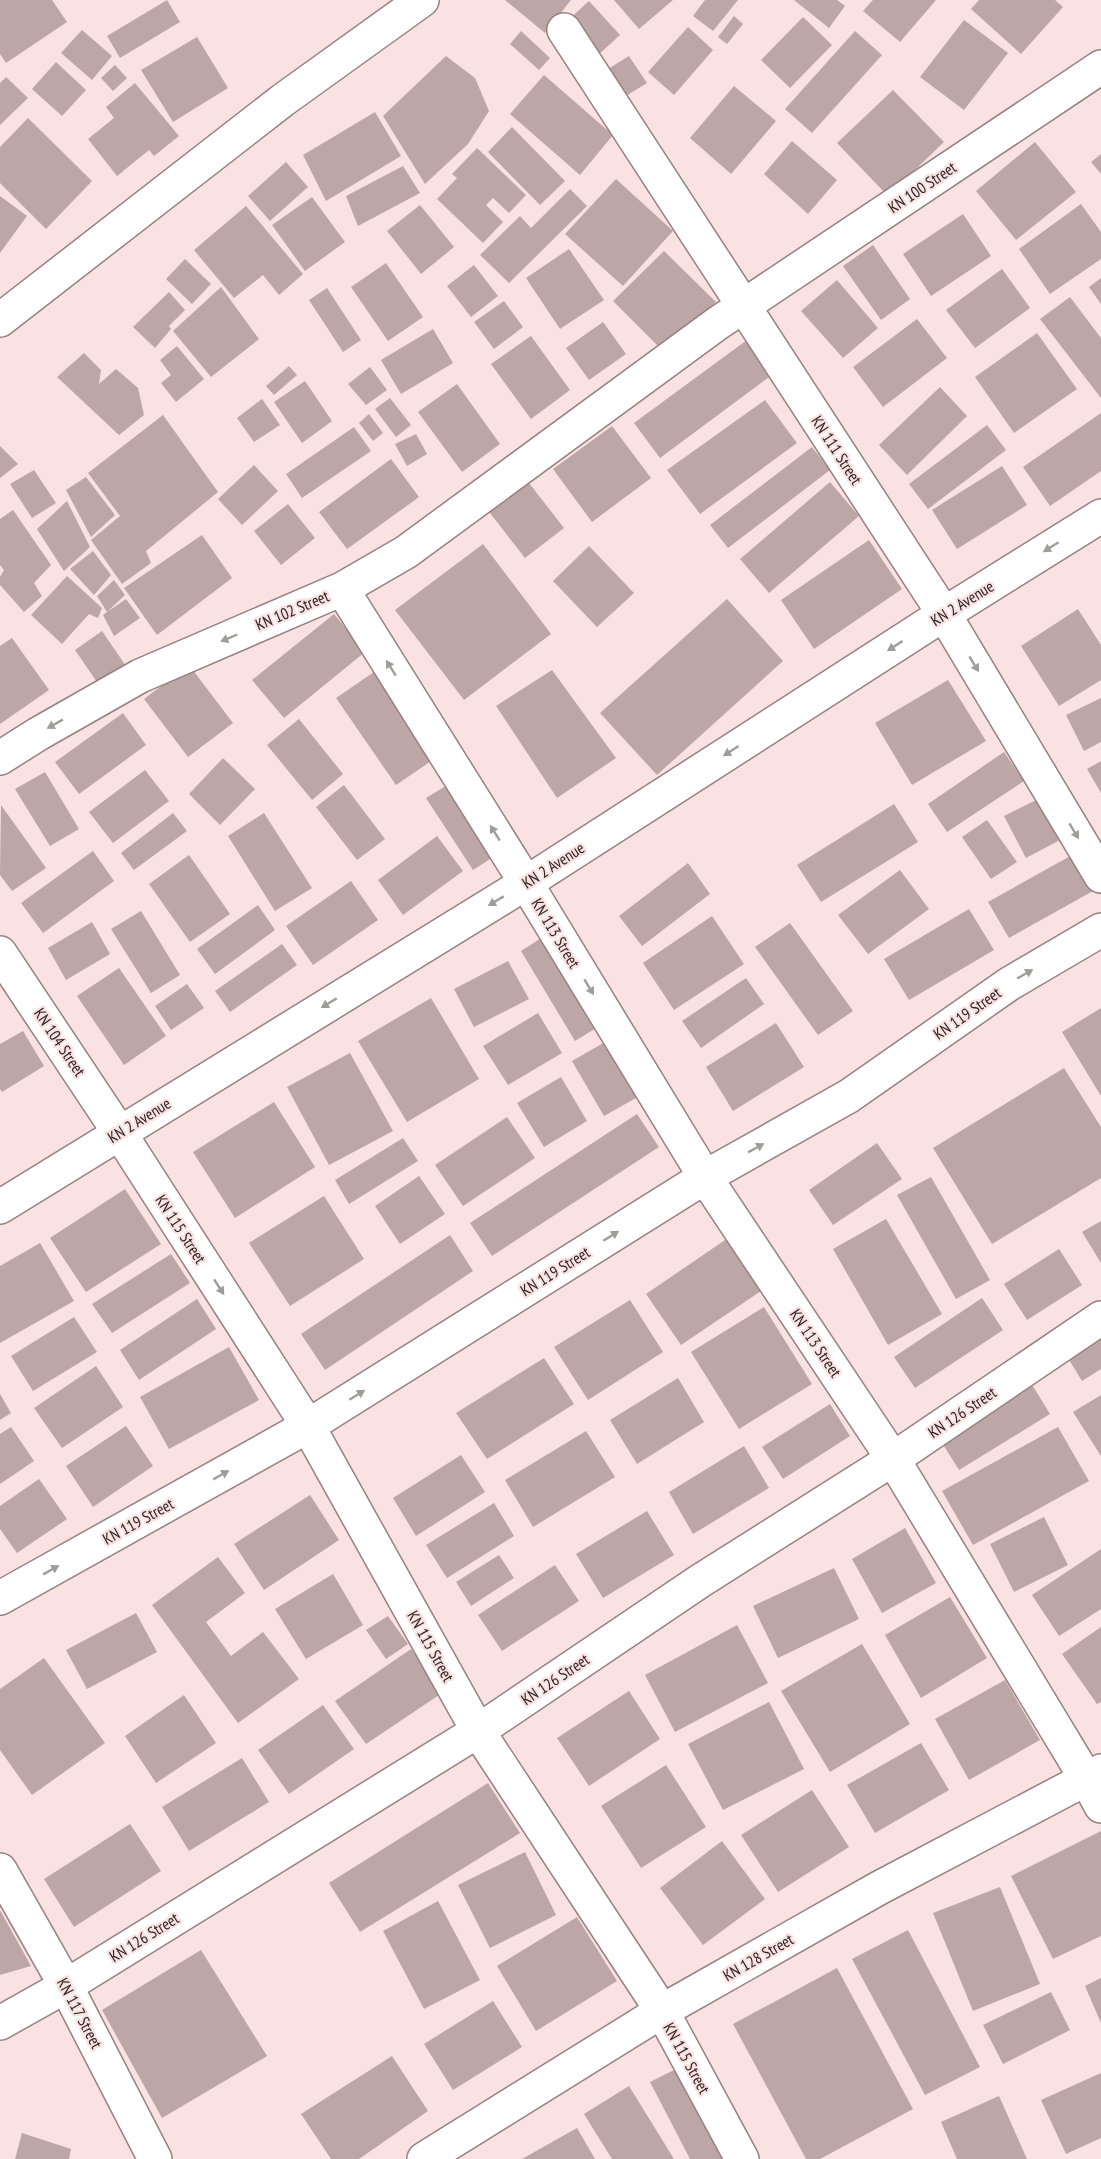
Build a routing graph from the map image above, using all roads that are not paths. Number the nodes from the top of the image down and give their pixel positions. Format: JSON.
{"nodes":[{"id":1,"x":422,"y":0,"type":"edge"},
{"id":2,"x":564,"y":30,"type":"dead end"},
{"id":3,"x":1101,"y":67,"type":"edge"},
{"id":4,"x":744,"y":307,"type":"junction"},
{"id":5,"x":0,"y":320,"type":"edge"},
{"id":6,"x":1101,"y":516,"type":"edge"},
{"id":7,"x":342,"y":589,"type":"junction"},
{"id":8,"x":944,"y":614,"type":"junction"},
{"id":9,"x":0,"y":758,"type":"edge"},
{"id":10,"x":1101,"y":876,"type":"edge"},
{"id":11,"x":526,"y":883,"type":"junction"},
{"id":12,"x":1101,"y":930,"type":"edge"},
{"id":13,"x":0,"y":953,"type":"edge"},
{"id":14,"x":119,"y":1132,"type":"junction"},
{"id":15,"x":705,"y":1177,"type":"junction"},
{"id":16,"x":0,"y":1207,"type":"edge"},
{"id":17,"x":1101,"y":1318,"type":"edge"},
{"id":18,"x":308,"y":1426,"type":"junction"},
{"id":19,"x":893,"y":1459,"type":"junction"},
{"id":20,"x":0,"y":1598,"type":"edge"},
{"id":21,"x":478,"y":1731,"type":"junction"},
{"id":22,"x":1096,"y":1786,"type":"edge"},
{"id":23,"x":0,"y":1870,"type":"edge"},
{"id":24,"x":66,"y":1986,"type":"junction"},
{"id":25,"x":662,"y":2011,"type":"junction"},
{"id":26,"x":0,"y":2024,"type":"edge"},
{"id":27,"x":155,"y":2159,"type":"edge"},
{"id":28,"x":424,"y":2159,"type":"edge"},
{"id":29,"x":742,"y":2159,"type":"edge"}],
"edges":[{"from":1,"to":5,"type":"street"},
{"from":2,"to":4,"type":"street","name":"KN 111 Street"},
{"from":3,"to":4,"type":"street","name":"KN 100 Street"},
{"from":4,"to":7,"type":"street","name":"KN 100 Street"},
{"from":4,"to":8,"type":"street","name":"KN 111 Street"},
{"from":6,"to":8,"type":"street","name":"KN 2 Avenue","one_way":true},
{"from":7,"to":9,"type":"street","name":"KN 102 Street","one_way":true},
{"from":11,"to":7,"type":"street","name":"KN 102 Street","one_way":true},
{"from":8,"to":10,"type":"street","name":"KN 111 Street","one_way":true},
{"from":8,"to":11,"type":"street","name":"KN 2 Avenue","one_way":true},
{"from":11,"to":14,"type":"street","name":"KN 2 Avenue","one_way":true},
{"from":11,"to":15,"type":"street","name":"KN 113 Street","one_way":true},
{"from":15,"to":12,"type":"street","name":"KN 119 Street","one_way":true},
{"from":13,"to":14,"type":"street","name":"KN 104 Street"},
{"from":14,"to":16,"type":"street","name":"KN 2 Avenue"},
{"from":14,"to":18,"type":"street","name":"KN 115 Street","one_way":true},
{"from":18,"to":15,"type":"street","name":"KN 119 Street","one_way":true},
{"from":15,"to":19,"type":"street","name":"KN 113 Street"},
{"from":17,"to":19,"type":"street","name":"KN 126 Street"},
{"from":20,"to":18,"type":"street","name":"KN 119 Street","one_way":true},
{"from":18,"to":21,"type":"street","name":"KN 115 Street"},
{"from":19,"to":21,"type":"street","name":"KN 126 Street"},
{"from":19,"to":22,"type":"street","name":"KN 113 Street"},
{"from":21,"to":24,"type":"street","name":"KN 126 Street"},
{"from":21,"to":25,"type":"street","name":"KN 115 Street"},
{"from":22,"to":25,"type":"street","name":"KN 128 Street"},
{"from":23,"to":24,"type":"street","name":"KN 117 Street"},
{"from":24,"to":26,"type":"street","name":"KN 126 Street"},
{"from":24,"to":27,"type":"street","name":"KN 117 Street"},
{"from":25,"to":28,"type":"street","name":"KN 128 Street"},
{"from":25,"to":29,"type":"street","name":"KN 115 Street"}]}
